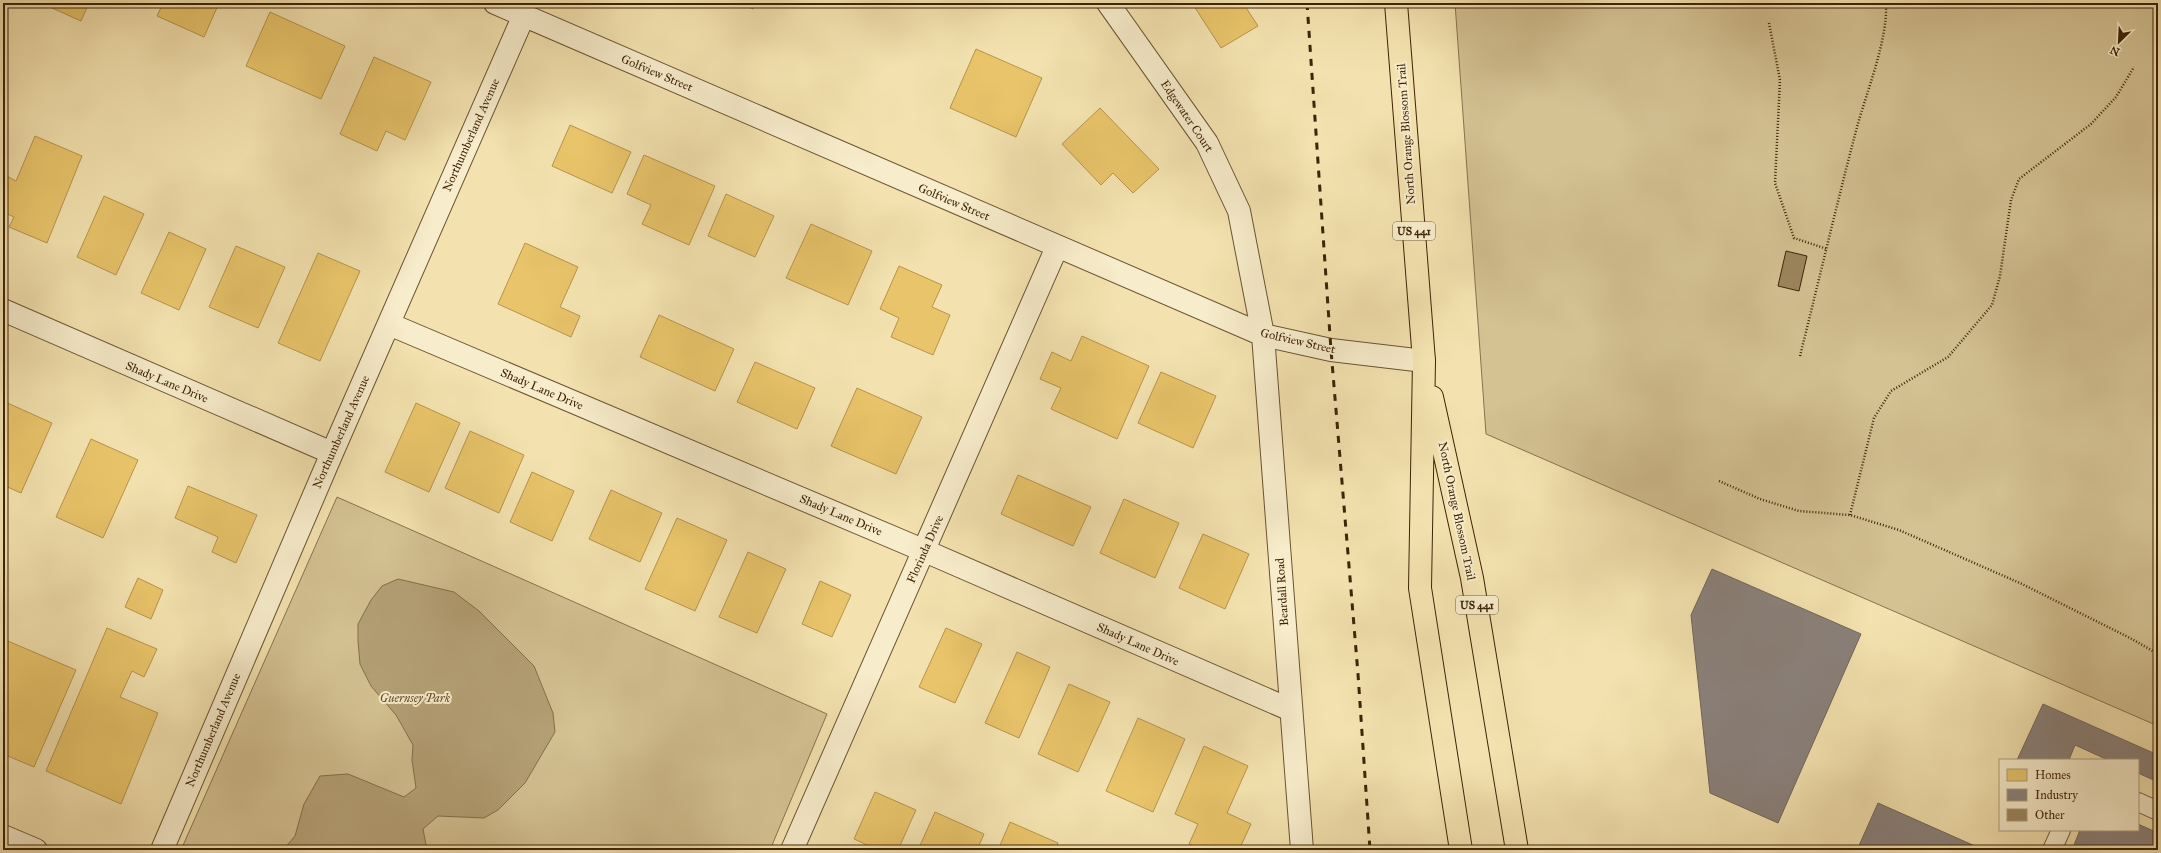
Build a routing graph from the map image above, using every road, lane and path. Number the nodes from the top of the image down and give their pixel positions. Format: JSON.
{"nodes":[{"id":1,"x":495,"y":3,"type":"edge"},
{"id":2,"x":1108,"y":3,"type":"edge"},
{"id":3,"x":1396,"y":3,"type":"edge"},
{"id":4,"x":1886,"y":3,"type":"edge"},
{"id":5,"x":524,"y":15,"type":"junction"},
{"id":6,"x":1769,"y":23,"type":"dead end"},
{"id":7,"x":2134,"y":66,"type":"dead end"},
{"id":8,"x":1057,"y":247,"type":"junction"},
{"id":9,"x":1827,"y":249,"type":"junction"},
{"id":10,"x":3,"y":310,"type":"edge"},
{"id":11,"x":389,"y":324,"type":"junction"},
{"id":12,"x":1264,"y":335,"type":"junction"},
{"id":13,"x":1800,"y":356,"type":"dead end"},
{"id":14,"x":1424,"y":361,"type":"junction"},
{"id":15,"x":332,"y":453,"type":"junction"},
{"id":16,"x":1719,"y":481,"type":"dead end"},
{"id":17,"x":1850,"y":515,"type":"junction"},
{"id":18,"x":925,"y":551,"type":"junction"},
{"id":19,"x":2158,"y":654,"type":"edge"},
{"id":20,"x":1291,"y":710,"type":"junction"},
{"id":21,"x":2139,"y":802,"type":"edge"},
{"id":22,"x":2158,"y":811,"type":"edge"},
{"id":23,"x":2061,"y":831,"type":"edge"},
{"id":24,"x":3,"y":836,"type":"edge"},
{"id":25,"x":36,"y":850,"type":"edge"},
{"id":26,"x":162,"y":850,"type":"edge"},
{"id":27,"x":792,"y":850,"type":"edge"},
{"id":28,"x":1302,"y":850,"type":"edge"},
{"id":29,"x":1461,"y":850,"type":"edge"},
{"id":30,"x":1517,"y":850,"type":"edge"},
{"id":31,"x":2052,"y":850,"type":"edge"}],
"edges":[{"from":1,"to":5,"type":"street","name":"Golfview Street"},
{"from":2,"to":12,"type":"street","name":"Edgewater Court"},
{"from":3,"to":14,"type":"main road","name":"North Orange Blossom Trail","number":"US 441"},
{"from":4,"to":9,"type":"path"},
{"from":5,"to":8,"type":"street","name":"Golfview Street"},
{"from":5,"to":11,"type":"street","name":"Northumberland Avenue"},
{"from":6,"to":9,"type":"path"},
{"from":7,"to":17,"type":"path"},
{"from":8,"to":12,"type":"street","name":"Golfview Street"},
{"from":8,"to":18,"type":"street","name":"Florinda Drive"},
{"from":9,"to":13,"type":"path"},
{"from":10,"to":15,"type":"street","name":"Shady Lane Drive"},
{"from":11,"to":15,"type":"street","name":"Northumberland Avenue"},
{"from":11,"to":18,"type":"street","name":"Shady Lane Drive"},
{"from":12,"to":14,"type":"street","name":"Golfview Street"},
{"from":12,"to":20,"type":"street","name":"Beardall Road"},
{"from":14,"to":29,"type":"main road","name":"North Orange Blossom Trail","number":"US 441"},
{"from":14,"to":30,"type":"main road","name":"North Orange Blossom Trail","number":"US 441"},
{"from":15,"to":26,"type":"street","name":"Northumberland Avenue"},
{"from":16,"to":17,"type":"path"},
{"from":17,"to":19,"type":"path"},
{"from":18,"to":20,"type":"street","name":"Shady Lane Drive"},
{"from":18,"to":27,"type":"street","name":"Florinda Drive"},
{"from":20,"to":28,"type":"street","name":"Beardall Road"},
{"from":21,"to":22,"type":"lane"},
{"from":23,"to":31,"type":"lane"},
{"from":24,"to":25,"type":"street"}]}
